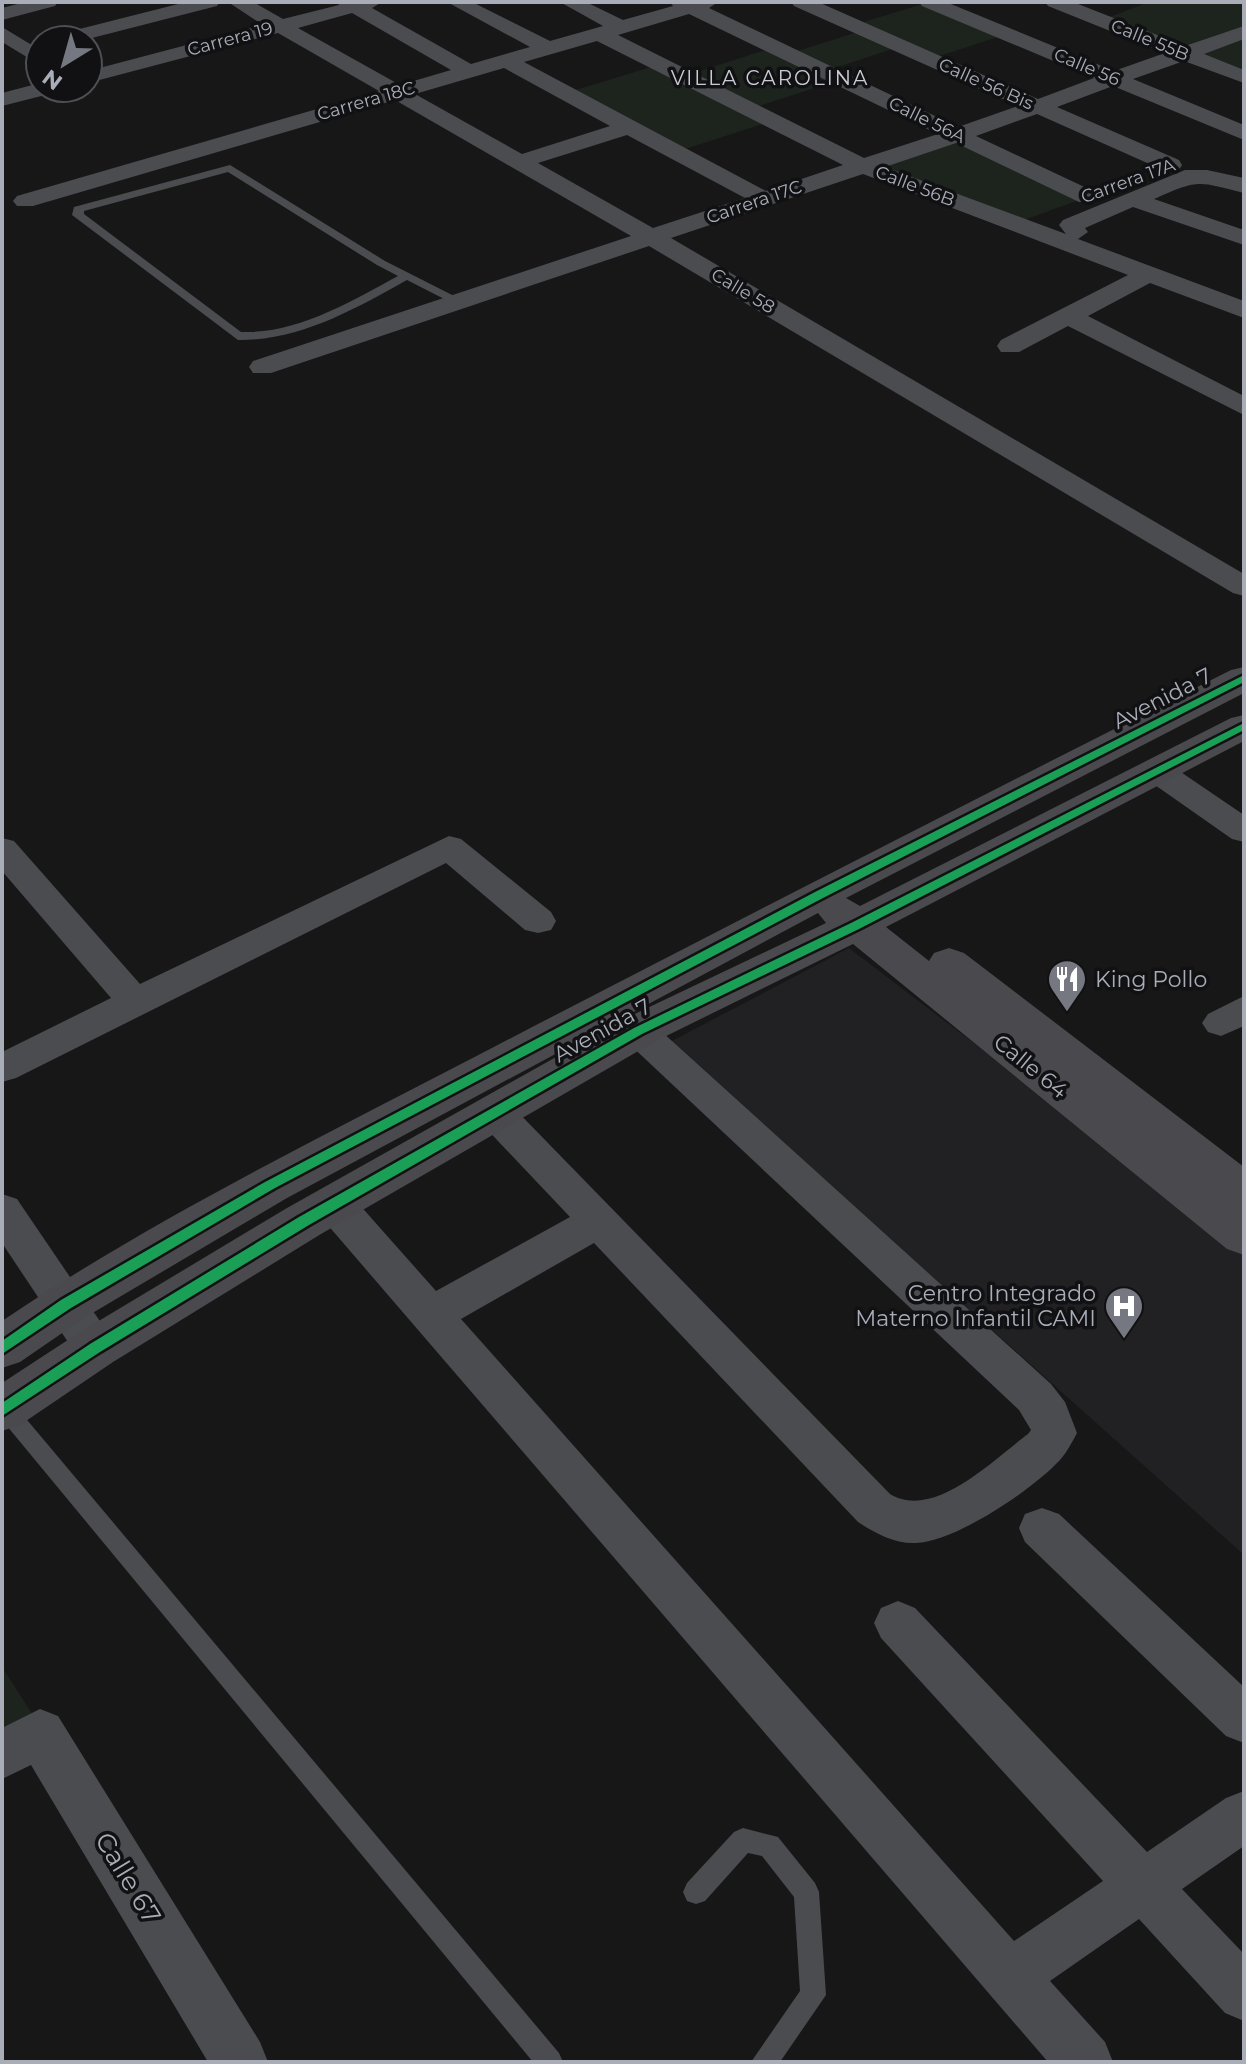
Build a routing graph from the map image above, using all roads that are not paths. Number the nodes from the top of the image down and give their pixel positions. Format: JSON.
{"nodes":[{"id":1,"x":48,"y":2,"type":"edge"},
{"id":2,"x":210,"y":2,"type":"edge"},
{"id":3,"x":238,"y":2,"type":"edge"},
{"id":4,"x":457,"y":2,"type":"edge"},
{"id":5,"x":570,"y":2,"type":"edge"},
{"id":6,"x":801,"y":2,"type":"edge"},
{"id":7,"x":929,"y":2,"type":"edge"},
{"id":8,"x":358,"y":3,"type":"edge"},
{"id":9,"x":693,"y":4,"type":"edge"},
{"id":10,"x":1059,"y":4,"type":"edge"},
{"id":11,"x":2,"y":14,"type":"edge"},
{"id":12,"x":282,"y":26,"type":"junction"},
{"id":13,"x":104,"y":29,"type":"edge"},
{"id":14,"x":994,"y":29,"type":"junction"},
{"id":15,"x":609,"y":30,"type":"junction"},
{"id":16,"x":1244,"y":32,"type":"edge"},
{"id":17,"x":2,"y":33,"type":"edge"},
{"id":18,"x":24,"y":45,"type":"edge"},
{"id":19,"x":547,"y":48,"type":"junction"},
{"id":20,"x":24,"y":52,"type":"edge"},
{"id":21,"x":1186,"y":54,"type":"junction"},
{"id":22,"x":2,"y":55,"type":"edge"},
{"id":23,"x":504,"y":60,"type":"junction"},
{"id":24,"x":468,"y":71,"type":"junction"},
{"id":25,"x":104,"y":73,"type":"edge"},
{"id":26,"x":1244,"y":77,"type":"edge"},
{"id":27,"x":1115,"y":79,"type":"junction"},
{"id":28,"x":398,"y":92,"type":"junction"},
{"id":29,"x":24,"y":94,"type":"edge"},
{"id":30,"x":2,"y":100,"type":"edge"},
{"id":31,"x":1038,"y":106,"type":"junction"},
{"id":32,"x":629,"y":127,"type":"junction"},
{"id":33,"x":957,"y":135,"type":"junction"},
{"id":34,"x":1229,"y":145,"type":"edge"},
{"id":35,"x":520,"y":162,"type":"junction"},
{"id":36,"x":860,"y":165,"type":"junction"},
{"id":37,"x":1171,"y":165,"type":"junction"},
{"id":38,"x":1244,"y":186,"type":"edge"},
{"id":39,"x":1087,"y":197,"type":"junction"},
{"id":40,"x":762,"y":198,"type":"junction"},
{"id":41,"x":1132,"y":199,"type":"junction"},
{"id":42,"x":25,"y":201,"type":"dead end"},
{"id":43,"x":1013,"y":224,"type":"junction"},
{"id":44,"x":651,"y":237,"type":"junction"},
{"id":45,"x":1244,"y":238,"type":"edge"},
{"id":46,"x":1147,"y":275,"type":"junction"},
{"id":47,"x":406,"y":276,"type":"junction"},
{"id":48,"x":1244,"y":293,"type":"edge"},
{"id":49,"x":458,"y":301,"type":"junction"},
{"id":50,"x":1244,"y":310,"type":"edge"},
{"id":51,"x":1069,"y":316,"type":"junction"},
{"id":52,"x":1010,"y":346,"type":"dead end"},
{"id":53,"x":262,"y":367,"type":"dead end"},
{"id":54,"x":1244,"y":407,"type":"edge"},
{"id":55,"x":1244,"y":587,"type":"edge"},
{"id":56,"x":1244,"y":678,"type":"edge"},
{"id":57,"x":1244,"y":726,"type":"edge"},
{"id":58,"x":1157,"y":771,"type":"junction"},
{"id":59,"x":1244,"y":831,"type":"edge"},
{"id":60,"x":2,"y":849,"type":"edge"},
{"id":61,"x":832,"y":888,"type":"junction"},
{"id":62,"x":869,"y":918,"type":"junction"},
{"id":63,"x":538,"y":921,"type":"dead end"},
{"id":64,"x":135,"y":1002,"type":"junction"},
{"id":65,"x":638,"y":1031,"type":"junction"},
{"id":66,"x":2,"y":1068,"type":"edge"},
{"id":67,"x":495,"y":1113,"type":"junction"},
{"id":68,"x":1244,"y":1192,"type":"edge"},
{"id":69,"x":335,"y":1205,"type":"junction"},
{"id":70,"x":2,"y":1210,"type":"edge"},
{"id":71,"x":598,"y":1221,"type":"junction"},
{"id":72,"x":1244,"y":1236,"type":"edge"},
{"id":73,"x":66,"y":1304,"type":"junction"},
{"id":74,"x":431,"y":1315,"type":"junction"},
{"id":75,"x":2,"y":1348,"type":"edge"},
{"id":76,"x":95,"y":1348,"type":"junction"},
{"id":77,"x":4,"y":1409,"type":"edge"},
{"id":78,"x":1042,"y":1528,"type":"dead end"},
{"id":79,"x":898,"y":1623,"type":"dead end"},
{"id":80,"x":1244,"y":1720,"type":"edge"},
{"id":81,"x":2,"y":1755,"type":"edge"},
{"id":82,"x":1244,"y":1816,"type":"edge"},
{"id":83,"x":1142,"y":1885,"type":"junction"},
{"id":84,"x":696,"y":1892,"type":"dead end"},
{"id":85,"x":1010,"y":1976,"type":"junction"},
{"id":86,"x":1244,"y":1994,"type":"edge"},
{"id":87,"x":240,"y":2062,"type":"edge"},
{"id":88,"x":550,"y":2062,"type":"edge"},
{"id":89,"x":764,"y":2062,"type":"edge"},
{"id":90,"x":1085,"y":2062,"type":"edge"}],
"edges":[{"from":1,"to":11,"type":"street"},
{"from":2,"to":13,"type":"street"},
{"from":3,"to":12,"type":"street","name":"Calle 58"},
{"from":4,"to":19,"type":"street"},
{"from":5,"to":15,"type":"street","name":"Calle 56B"},
{"from":6,"to":31,"type":"street","name":"Calle 56 Bis"},
{"from":7,"to":14,"type":"street","name":"Calle 56"},
{"from":8,"to":12,"type":"street","name":"Carrera 19"},
{"from":8,"to":24,"type":"street"},
{"from":9,"to":15,"type":"street","name":"Carrera 18C"},
{"from":9,"to":33,"type":"street","name":"Calle 56A"},
{"from":10,"to":14,"type":"street"},
{"from":10,"to":21,"type":"street","name":"Calle 55B"},
{"from":12,"to":25,"type":"street","name":"Carrera 19"},
{"from":12,"to":28,"type":"street","name":"Calle 58"},
{"from":14,"to":27,"type":"street","name":"Calle 56"},
{"from":15,"to":19,"type":"street","name":"Carrera 18C"},
{"from":15,"to":36,"type":"street","name":"Calle 56B"},
{"from":16,"to":21,"type":"street","name":"Carrera 17C"},
{"from":17,"to":18,"type":"street"},
{"from":19,"to":23,"type":"street","name":"Carrera 18C"},
{"from":20,"to":22,"type":"street"},
{"from":21,"to":26,"type":"street","name":"Calle 55B"},
{"from":21,"to":27,"type":"street","name":"Carrera 17C"},
{"from":23,"to":24,"type":"street","name":"Carrera 18C"},
{"from":23,"to":32,"type":"street"},
{"from":24,"to":28,"type":"street","name":"Carrera 18C"},
{"from":27,"to":31,"type":"street","name":"Carrera 17C"},
{"from":27,"to":34,"type":"street","name":"Calle 56"},
{"from":28,"to":35,"type":"street","name":"Calle 58"},
{"from":28,"to":42,"type":"street","name":"Carrera 18C"},
{"from":29,"to":30,"type":"street"},
{"from":31,"to":33,"type":"street","name":"Carrera 17C"},
{"from":31,"to":37,"type":"street","name":"Calle 56 Bis"},
{"from":32,"to":35,"type":"street"},
{"from":32,"to":40,"type":"street"},
{"from":33,"to":36,"type":"street","name":"Carrera 17C"},
{"from":33,"to":39,"type":"street","name":"Calle 56A"},
{"from":34,"to":37,"type":"street","name":"Carrera 17A"},
{"from":35,"to":44,"type":"street","name":"Calle 58"},
{"from":36,"to":40,"type":"street","name":"Carrera 17C"},
{"from":36,"to":43,"type":"street","name":"Calle 56B"},
{"from":37,"to":39,"type":"street","name":"Carrera 17A"},
{"from":38,"to":41,"type":"street"},
{"from":39,"to":43,"type":"street","name":"Carrera 17A"},
{"from":40,"to":44,"type":"street","name":"Carrera 17C"},
{"from":41,"to":45,"type":"street"},
{"from":41,"to":48,"type":"street"},
{"from":43,"to":46,"type":"street","name":"Calle 56B"},
{"from":44,"to":49,"type":"street","name":"Carrera 17C"},
{"from":44,"to":55,"type":"street","name":"Calle 58"},
{"from":46,"to":50,"type":"street","name":"Calle 56B"},
{"from":46,"to":51,"type":"street"},
{"from":47,"to":47,"type":"lane"},
{"from":47,"to":49,"type":"lane"},
{"from":49,"to":53,"type":"street","name":"Carrera 17C"},
{"from":51,"to":52,"type":"street"},
{"from":51,"to":54,"type":"street"},
{"from":56,"to":61,"type":"main road","name":"Avenida 7"},
{"from":57,"to":58,"type":"main road","name":"Avenida 7"},
{"from":58,"to":59,"type":"street"},
{"from":58,"to":62,"type":"main road","name":"Avenida 7"},
{"from":60,"to":64,"type":"street"},
{"from":61,"to":62,"type":"main road","name":"Calle 64"},
{"from":61,"to":73,"type":"main road","name":"Avenida 7"},
{"from":62,"to":65,"type":"main road","name":"Avenida 7"},
{"from":62,"to":68,"type":"main road","name":"Calle 64"},
{"from":62,"to":72,"type":"main road","name":"Calle 64"},
{"from":63,"to":64,"type":"street"},
{"from":64,"to":66,"type":"street"},
{"from":65,"to":67,"type":"main road","name":"Avenida 7"},
{"from":65,"to":71,"type":"street"},
{"from":67,"to":69,"type":"main road","name":"Avenida 7"},
{"from":67,"to":71,"type":"street"},
{"from":69,"to":74,"type":"street"},
{"from":69,"to":76,"type":"main road","name":"Avenida 7"},
{"from":70,"to":73,"type":"street"},
{"from":71,"to":74,"type":"street"},
{"from":73,"to":75,"type":"main road","name":"Avenida 7"},
{"from":73,"to":76,"type":"street"},
{"from":74,"to":85,"type":"street"},
{"from":76,"to":77,"type":"main road","name":"Avenida 7"},
{"from":77,"to":88,"type":"lane"},
{"from":78,"to":80,"type":"street"},
{"from":79,"to":83,"type":"street"},
{"from":81,"to":87,"type":"street","name":"Calle 67"},
{"from":82,"to":83,"type":"street"},
{"from":83,"to":85,"type":"street"},
{"from":83,"to":86,"type":"street"},
{"from":84,"to":89,"type":"lane"},
{"from":85,"to":90,"type":"street"}]}
